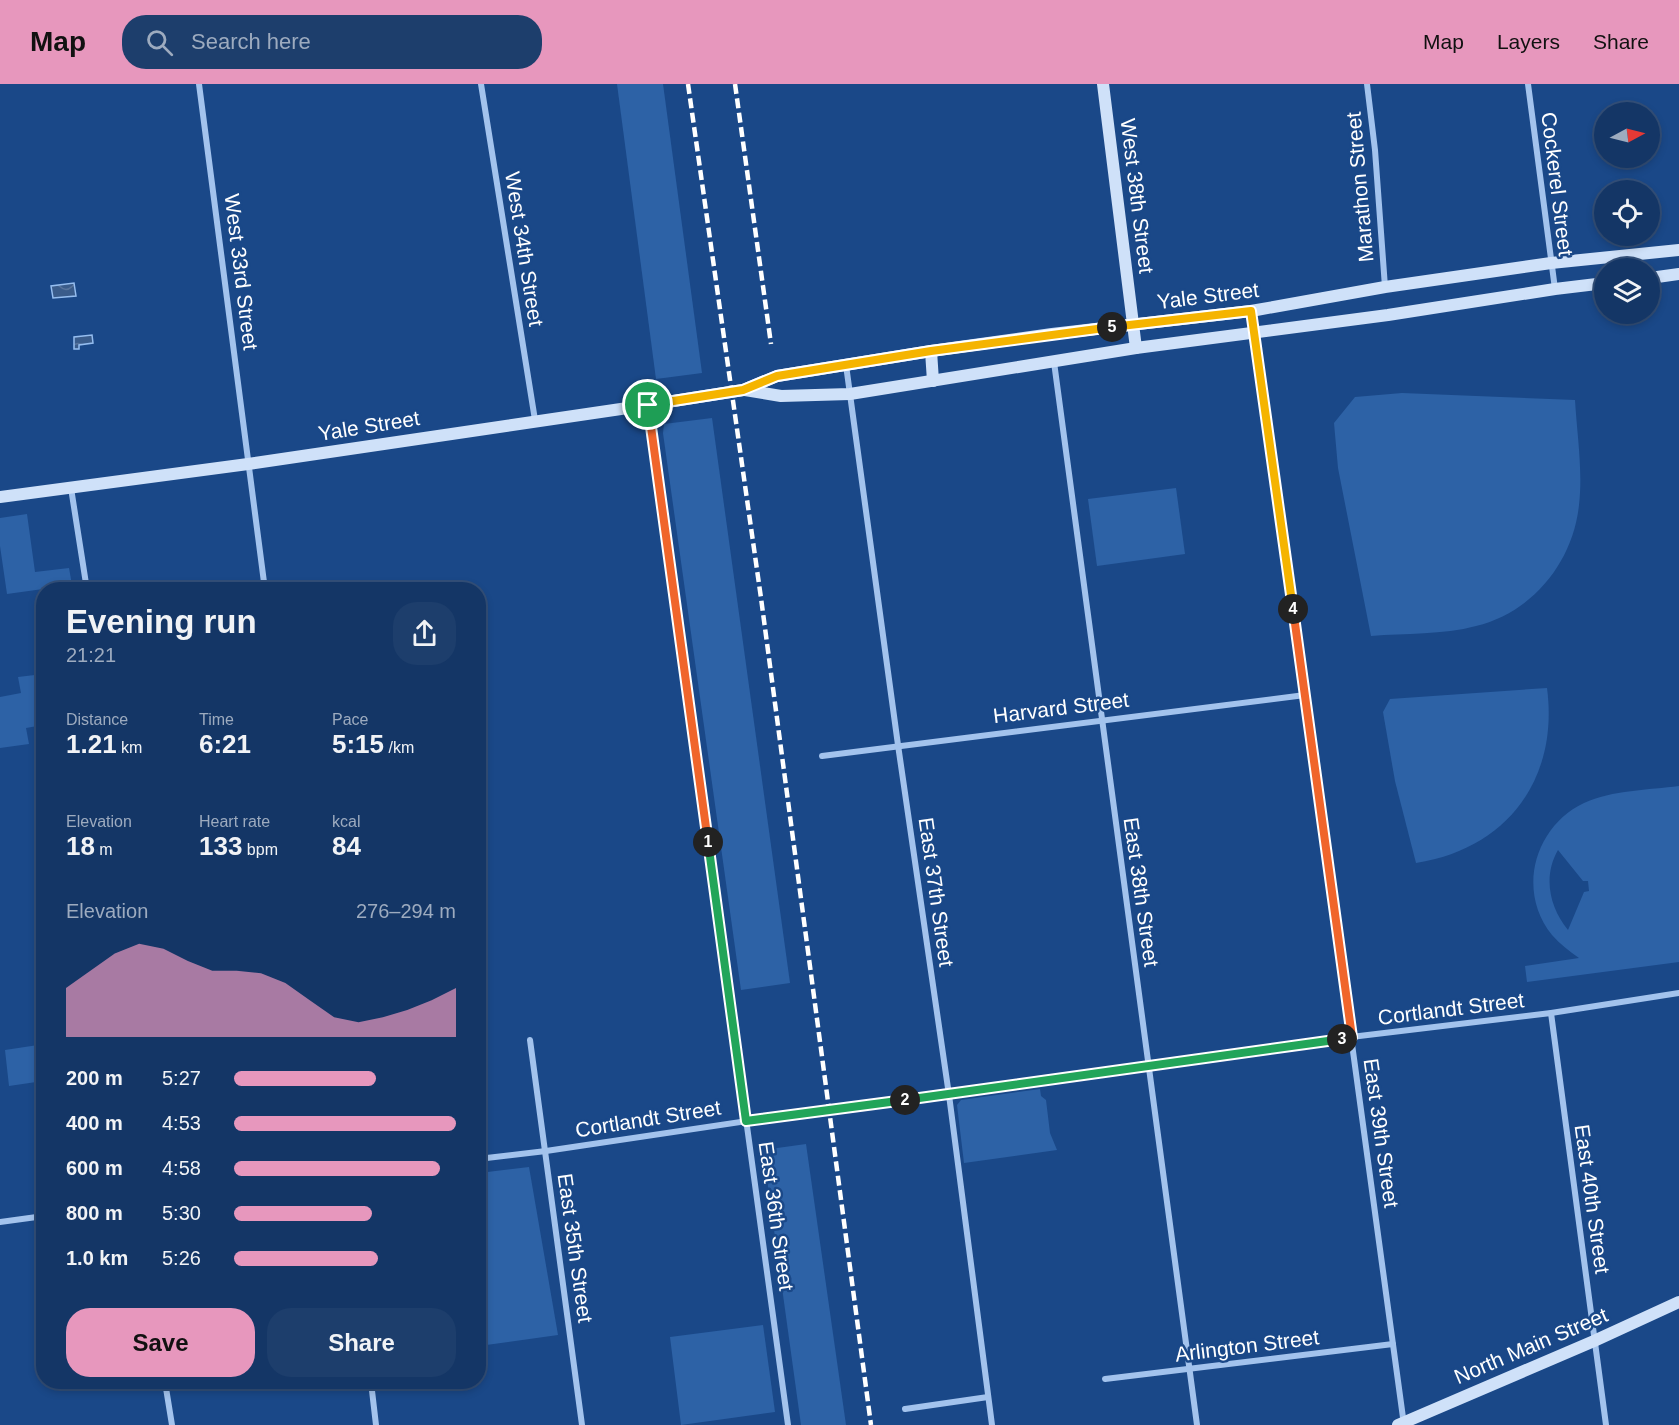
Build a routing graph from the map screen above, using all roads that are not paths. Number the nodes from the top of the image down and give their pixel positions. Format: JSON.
{"nodes":[{"id":1,"x":199,"y":84,"type":"edge"},
{"id":2,"x":481,"y":84,"type":"edge"},
{"id":3,"x":1103,"y":84,"type":"edge"},
{"id":4,"x":1366,"y":84,"type":"edge"},
{"id":5,"x":1528,"y":84,"type":"edge"},
{"id":6,"x":1679,"y":250,"type":"edge"},
{"id":7,"x":1551,"y":263,"type":"junction"},
{"id":8,"x":1679,"y":274,"type":"edge"},
{"id":9,"x":1660,"y":277,"type":"edge"},
{"id":10,"x":1594,"y":284,"type":"edge"},
{"id":11,"x":1385,"y":287,"type":"junction"},
{"id":12,"x":1555,"y":289,"type":"junction"},
{"id":13,"x":1251,"y":311,"type":"junction"},
{"id":14,"x":1133,"y":324,"type":"junction"},
{"id":15,"x":1255,"y":332,"type":"junction"},
{"id":16,"x":1136,"y":348,"type":"junction"},
{"id":17,"x":931,"y":351,"type":"junction"},
{"id":18,"x":1054,"y":362,"type":"junction"},
{"id":19,"x":846,"y":364,"type":"junction"},
{"id":20,"x":933,"y":381,"type":"junction"},
{"id":21,"x":743,"y":390,"type":"junction"},
{"id":22,"x":850,"y":394,"type":"junction"},
{"id":23,"x":648,"y":405,"type":"junction"},
{"id":24,"x":535,"y":420,"type":"junction"},
{"id":25,"x":248,"y":464,"type":"junction"},
{"id":26,"x":71,"y":487,"type":"junction"},
{"id":27,"x":0,"y":497,"type":"edge"},
{"id":28,"x":86,"y":582,"type":"edge"},
{"id":29,"x":264,"y":582,"type":"edge"},
{"id":30,"x":1305,"y":694,"type":"junction"},
{"id":31,"x":1102,"y":720,"type":"junction"},
{"id":32,"x":898,"y":746,"type":"junction"},
{"id":33,"x":822,"y":756,"type":"dead end"},
{"id":34,"x":1679,"y":993,"type":"edge"},
{"id":35,"x":1551,"y":1013,"type":"junction"},
{"id":36,"x":1352,"y":1037,"type":"junction"},
{"id":37,"x":530,"y":1040,"type":"dead end"},
{"id":38,"x":1148,"y":1066,"type":"junction"},
{"id":39,"x":949,"y":1095,"type":"junction"},
{"id":40,"x":746,"y":1121,"type":"junction"},
{"id":41,"x":546,"y":1151,"type":"junction"},
{"id":42,"x":486,"y":1158,"type":"edge"},
{"id":43,"x":36,"y":1217,"type":"edge"},
{"id":44,"x":0,"y":1222,"type":"edge"},
{"id":45,"x":1679,"y":1302,"type":"edge"},
{"id":46,"x":1594,"y":1341,"type":"junction"},
{"id":47,"x":1393,"y":1344,"type":"junction"},
{"id":48,"x":1188,"y":1370,"type":"junction"},
{"id":49,"x":1105,"y":1379,"type":"dead end"},
{"id":50,"x":166,"y":1389,"type":"edge"},
{"id":51,"x":372,"y":1389,"type":"edge"},
{"id":52,"x":988,"y":1397,"type":"junction"},
{"id":53,"x":906,"y":1409,"type":"dead end"},
{"id":54,"x":1402,"y":1424,"type":"edge"},
{"id":55,"x":172,"y":1425,"type":"edge"},
{"id":56,"x":376,"y":1425,"type":"edge"},
{"id":57,"x":582,"y":1425,"type":"edge"},
{"id":58,"x":785,"y":1425,"type":"edge"},
{"id":59,"x":992,"y":1425,"type":"edge"},
{"id":60,"x":1197,"y":1425,"type":"edge"},
{"id":61,"x":1606,"y":1425,"type":"edge"}],
"edges":[{"from":1,"to":25,"type":"street","name":"West 33rd Street"},
{"from":2,"to":24,"type":"street","name":"West 34th Street"},
{"from":3,"to":14,"type":"main road","name":"West 38th Street"},
{"from":4,"to":11,"type":"street","name":"Marathon Street"},
{"from":5,"to":7,"type":"street","name":"Cockerel Street"},
{"from":6,"to":7,"type":"main road","name":"Yale Street"},
{"from":7,"to":11,"type":"main road","name":"Yale Street"},
{"from":7,"to":12,"type":"street","name":"Cockerel Street"},
{"from":8,"to":9,"type":"main road"},
{"from":10,"to":12,"type":"main road","name":"Yale Street"},
{"from":11,"to":13,"type":"main road","name":"Yale Street"},
{"from":12,"to":15,"type":"main road","name":"Yale Street"},
{"from":13,"to":14,"type":"main road","name":"Yale Street"},
{"from":13,"to":15,"type":"street","name":"East 39th Street"},
{"from":14,"to":16,"type":"main road","name":"West 38th Street"},
{"from":14,"to":17,"type":"main road","name":"Yale Street"},
{"from":15,"to":16,"type":"main road","name":"Yale Street"},
{"from":15,"to":30,"type":"street","name":"East 39th Street"},
{"from":16,"to":18,"type":"main road","name":"Yale Street"},
{"from":17,"to":19,"type":"main road","name":"Yale Street"},
{"from":17,"to":20,"type":"main road"},
{"from":18,"to":20,"type":"main road","name":"Yale Street"},
{"from":18,"to":31,"type":"street","name":"East 38th Street"},
{"from":19,"to":21,"type":"main road","name":"Yale Street"},
{"from":19,"to":22,"type":"street","name":"East 37th Street"},
{"from":20,"to":22,"type":"main road","name":"Yale Street"},
{"from":21,"to":22,"type":"main road","name":"Yale Street"},
{"from":21,"to":23,"type":"main road","name":"Yale Street"},
{"from":22,"to":32,"type":"street","name":"East 37th Street"},
{"from":23,"to":24,"type":"main road","name":"Yale Street"},
{"from":23,"to":40,"type":"street","name":"East 36th Street"},
{"from":24,"to":25,"type":"main road","name":"Yale Street"},
{"from":25,"to":26,"type":"main road","name":"Yale Street"},
{"from":25,"to":29,"type":"street","name":"West 33rd Street"},
{"from":26,"to":27,"type":"main road","name":"Yale Street"},
{"from":26,"to":28,"type":"street"},
{"from":30,"to":31,"type":"street","name":"Harvard Street"},
{"from":30,"to":36,"type":"street","name":"East 39th Street"},
{"from":31,"to":32,"type":"street","name":"Harvard Street"},
{"from":31,"to":38,"type":"street","name":"East 38th Street"},
{"from":32,"to":33,"type":"street","name":"Harvard Street"},
{"from":32,"to":39,"type":"street","name":"East 37th Street"},
{"from":34,"to":35,"type":"street","name":"Cortlandt Street"},
{"from":35,"to":36,"type":"street","name":"Cortlandt Street"},
{"from":35,"to":46,"type":"street","name":"East 40th Street"},
{"from":36,"to":38,"type":"street","name":"Cortlandt Street"},
{"from":36,"to":47,"type":"street","name":"East 39th Street"},
{"from":37,"to":41,"type":"street","name":"East 35th Street"},
{"from":38,"to":39,"type":"street","name":"Cortlandt Street"},
{"from":38,"to":48,"type":"street","name":"East 38th Street"},
{"from":39,"to":40,"type":"street","name":"Cortlandt Street"},
{"from":39,"to":52,"type":"street","name":"East 37th Street"},
{"from":40,"to":41,"type":"street","name":"Cortlandt Street"},
{"from":40,"to":58,"type":"street","name":"East 36th Street"},
{"from":41,"to":42,"type":"street","name":"Cortlandt Street"},
{"from":41,"to":57,"type":"street","name":"East 35th Street"},
{"from":43,"to":44,"type":"street"},
{"from":45,"to":46,"type":"main road","name":"North Main Street"},
{"from":46,"to":54,"type":"main road","name":"North Main Street"},
{"from":46,"to":61,"type":"street","name":"East 40th Street"},
{"from":47,"to":48,"type":"street","name":"Arlington Street"},
{"from":47,"to":54,"type":"street","name":"East 39th Street"},
{"from":48,"to":49,"type":"street","name":"Arlington Street"},
{"from":48,"to":60,"type":"street","name":"East 38th Street"},
{"from":50,"to":55,"type":"street"},
{"from":51,"to":56,"type":"street"},
{"from":52,"to":53,"type":"street"},
{"from":52,"to":59,"type":"street","name":"East 37th Street"}]}
